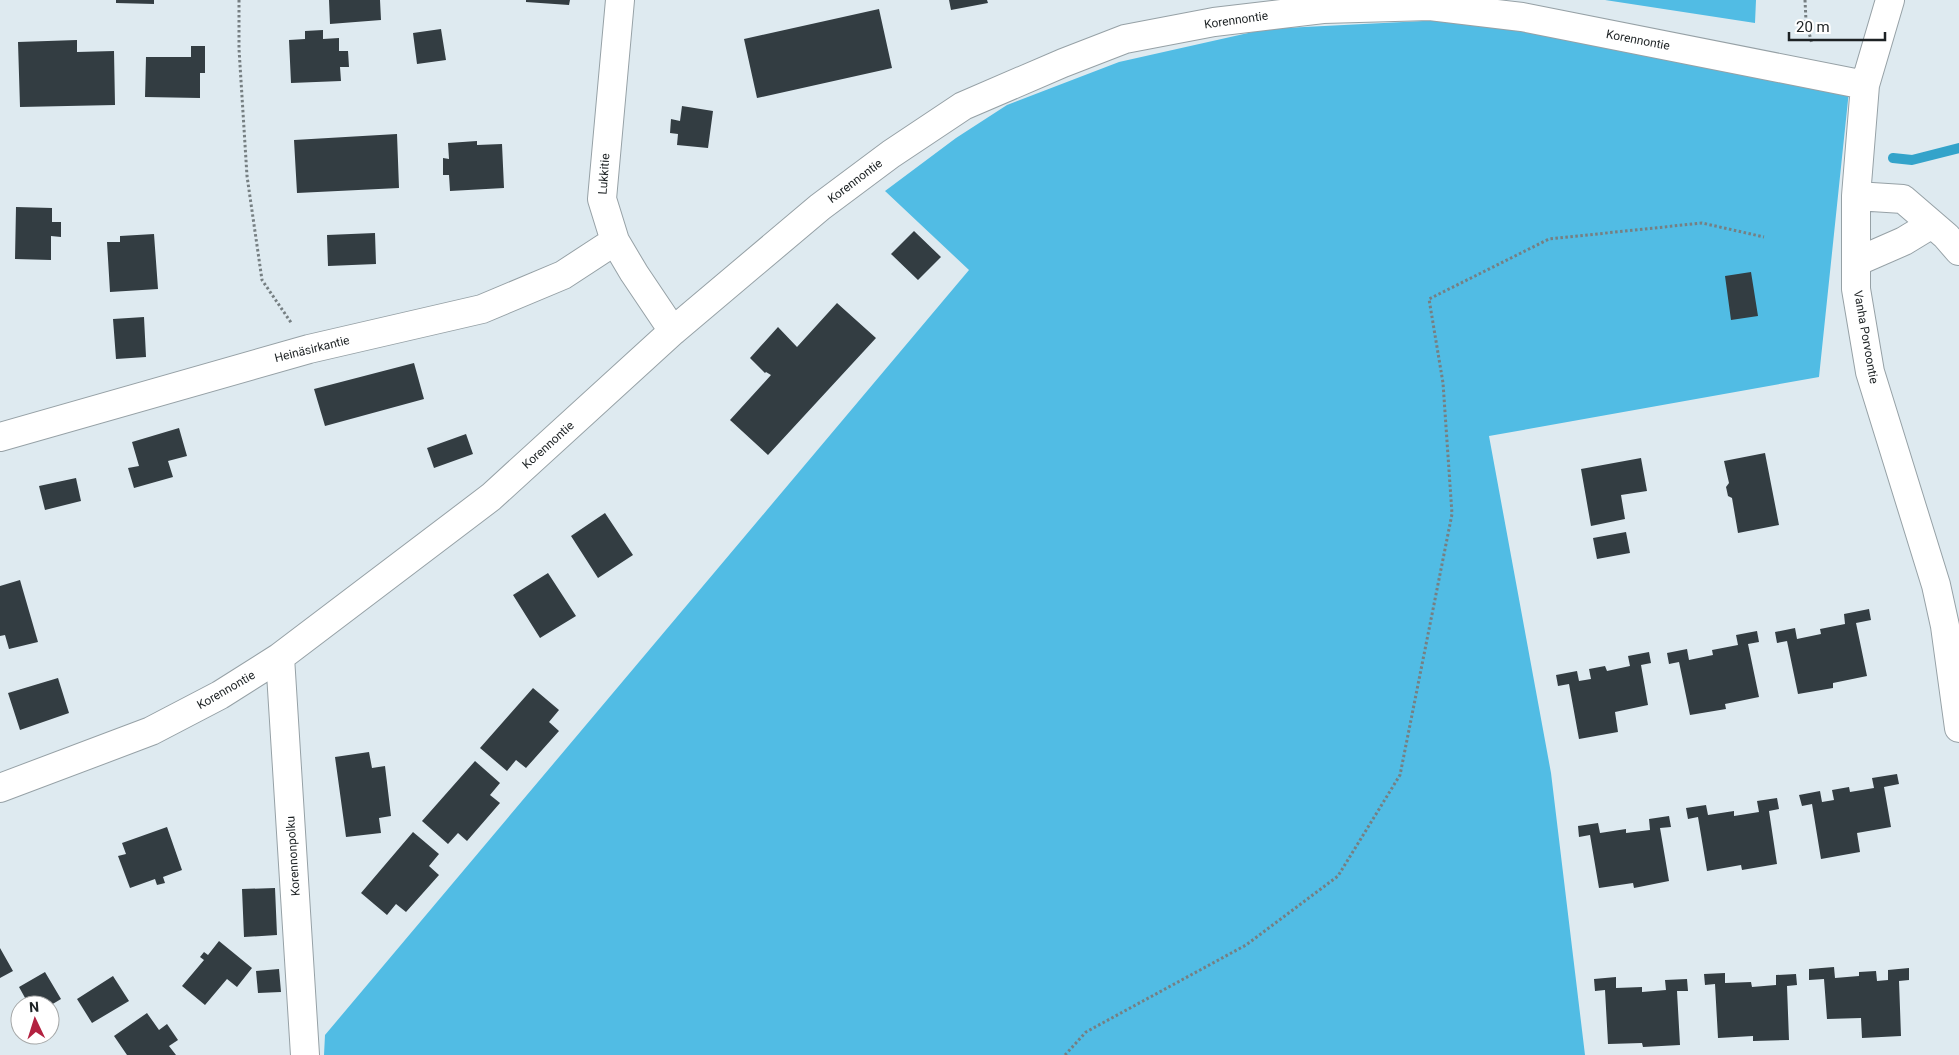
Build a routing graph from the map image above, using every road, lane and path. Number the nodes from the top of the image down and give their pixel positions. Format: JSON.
{"nodes":[{"id":1,"x":239,"y":0,"type":"edge"},
{"id":2,"x":620,"y":0,"type":"edge"},
{"id":3,"x":1805,"y":0,"type":"edge"},
{"id":4,"x":1890,"y":0,"type":"edge"},
{"id":5,"x":1820,"y":76,"type":"junction"},
{"id":6,"x":1866,"y":85,"type":"junction"},
{"id":7,"x":1856,"y":196,"type":"junction"},
{"id":8,"x":1932,"y":224,"type":"junction"},
{"id":9,"x":1764,"y":237,"type":"dead end"},
{"id":10,"x":615,"y":241,"type":"junction"},
{"id":11,"x":1959,"y":251,"type":"edge"},
{"id":12,"x":1856,"y":262,"type":"junction"},
{"id":13,"x":673,"y":331,"type":"junction"},
{"id":14,"x":309,"y":348,"type":"junction"},
{"id":15,"x":0,"y":437,"type":"edge"},
{"id":16,"x":280,"y":657,"type":"junction"},
{"id":17,"x":1959,"y":728,"type":"edge"},
{"id":18,"x":0,"y":788,"type":"edge"},
{"id":19,"x":305,"y":1055,"type":"edge"},
{"id":20,"x":1065,"y":1055,"type":"edge"}],
"edges":[{"from":1,"to":14,"type":"path"},
{"from":2,"to":10,"type":"street","name":"Lukkitie"},
{"from":3,"to":5,"type":"path"},
{"from":4,"to":6,"type":"street","name":"Vanha Porvoontie"},
{"from":5,"to":6,"type":"street","name":"Korennontie"},
{"from":5,"to":13,"type":"street","name":"Korennontie"},
{"from":6,"to":7,"type":"street","name":"Vanha Porvoontie"},
{"from":7,"to":8,"type":"street"},
{"from":7,"to":12,"type":"street","name":"Vanha Porvoontie"},
{"from":8,"to":11,"type":"street"},
{"from":8,"to":12,"type":"street"},
{"from":9,"to":20,"type":"path"},
{"from":10,"to":13,"type":"street","name":"Lukkitie"},
{"from":10,"to":14,"type":"street","name":"Heinäsirkantie"},
{"from":12,"to":17,"type":"street","name":"Vanha Porvoontie"},
{"from":13,"to":16,"type":"street","name":"Korennontie"},
{"from":14,"to":15,"type":"street","name":"Heinäsirkantie"},
{"from":16,"to":18,"type":"street","name":"Korennontie"},
{"from":16,"to":19,"type":"street","name":"Korennonpolku"}]}
